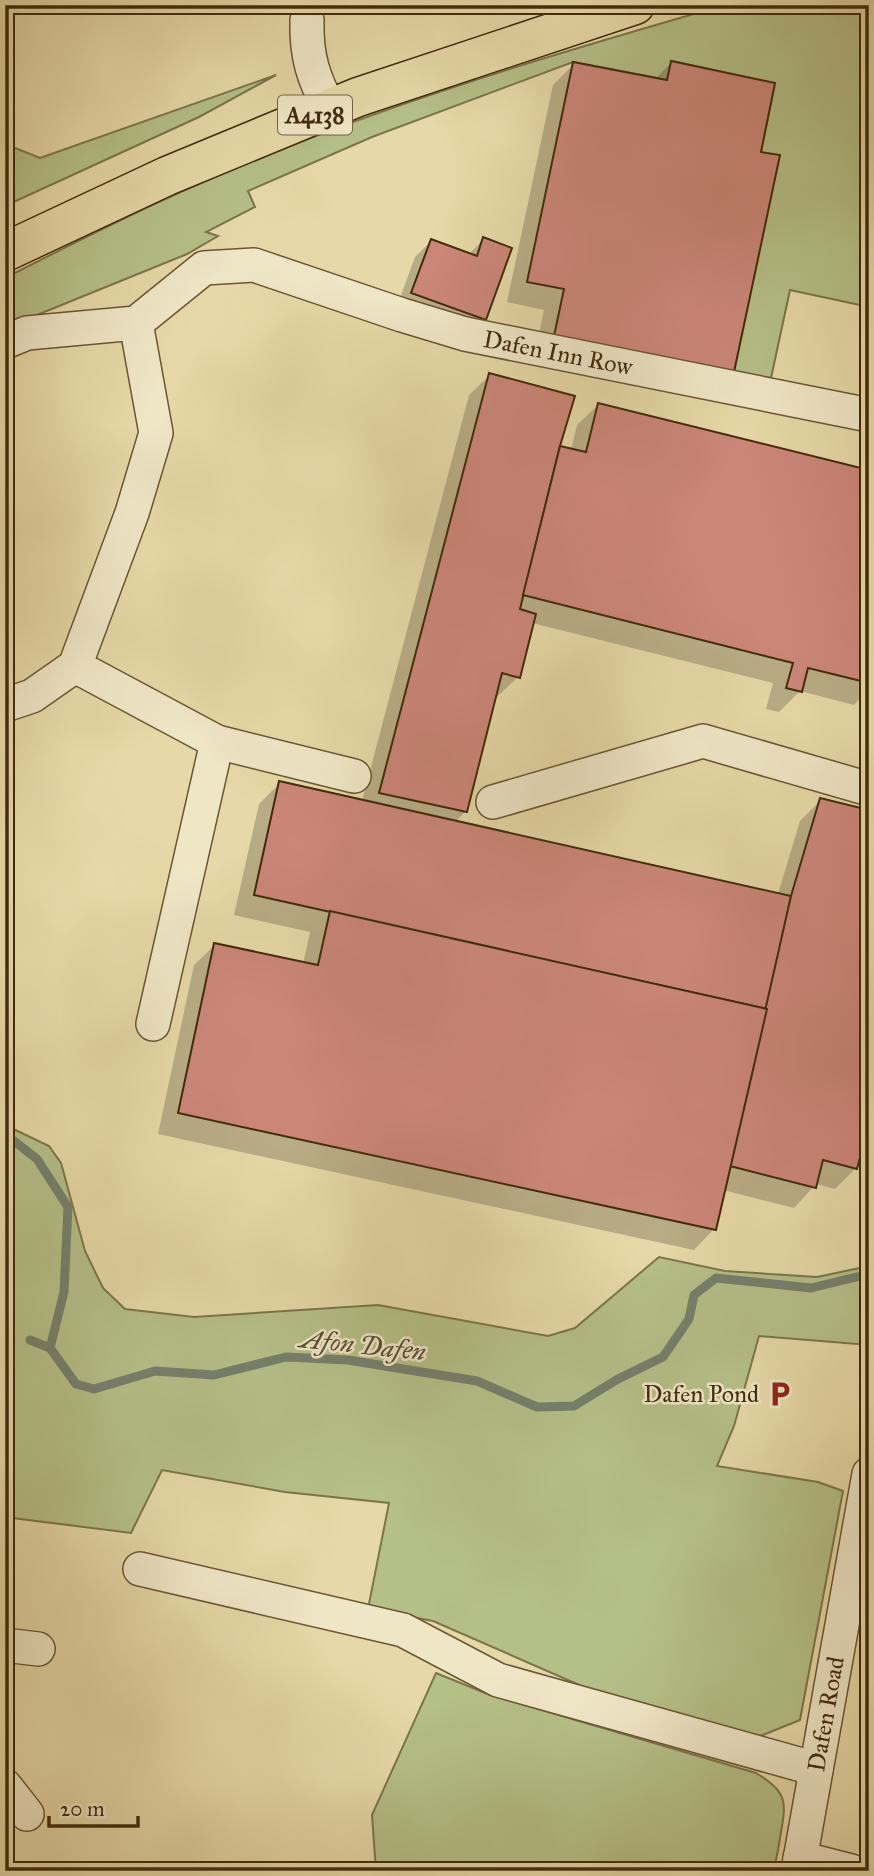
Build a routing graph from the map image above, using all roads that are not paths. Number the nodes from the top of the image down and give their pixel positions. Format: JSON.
{"nodes":[{"id":1,"x":635,"y":5,"type":"edge"},
{"id":2,"x":307,"y":20,"type":"dead end"},
{"id":3,"x":330,"y":109,"type":"junction"},
{"id":4,"x":5,"y":252,"type":"edge"},
{"id":5,"x":136,"y":323,"type":"junction"},
{"id":6,"x":5,"y":342,"type":"edge"},
{"id":7,"x":869,"y":415,"type":"edge"},
{"id":8,"x":75,"y":666,"type":"junction"},
{"id":9,"x":5,"y":705,"type":"edge"},
{"id":10,"x":217,"y":741,"type":"junction"},
{"id":11,"x":354,"y":776,"type":"dead end"},
{"id":12,"x":869,"y":789,"type":"edge"},
{"id":13,"x":493,"y":802,"type":"dead end"},
{"id":14,"x":153,"y":1024,"type":"dead end"},
{"id":15,"x":869,"y":1474,"type":"edge"},
{"id":16,"x":140,"y":1569,"type":"dead end"},
{"id":17,"x":857,"y":1603,"type":"edge"},
{"id":18,"x":5,"y":1646,"type":"edge"},
{"id":19,"x":38,"y":1649,"type":"dead end"},
{"id":20,"x":816,"y":1769,"type":"junction"},
{"id":21,"x":5,"y":1786,"type":"edge"},
{"id":22,"x":27,"y":1814,"type":"dead end"},
{"id":23,"x":799,"y":1864,"type":"edge"},
{"id":24,"x":851,"y":1871,"type":"edge"}],
"edges":[{"from":1,"to":3,"type":"highway","number":"A4138"},
{"from":2,"to":3,"type":"street"},
{"from":3,"to":4,"type":"highway","number":"A4138"},
{"from":5,"to":6,"type":"street"},
{"from":5,"to":7,"type":"street","name":"Dafen Inn Row"},
{"from":5,"to":8,"type":"street"},
{"from":8,"to":9,"type":"street"},
{"from":8,"to":10,"type":"street"},
{"from":10,"to":11,"type":"street"},
{"from":10,"to":14,"type":"street"},
{"from":12,"to":13,"type":"street"},
{"from":15,"to":17,"type":"street","name":"Dafen Road"},
{"from":16,"to":20,"type":"street"},
{"from":17,"to":20,"type":"street","name":"Dafen Road"},
{"from":18,"to":19,"type":"street"},
{"from":20,"to":23,"type":"street","name":"Dafen Road"},
{"from":21,"to":22,"type":"street"},
{"from":23,"to":24,"type":"street"}]}
